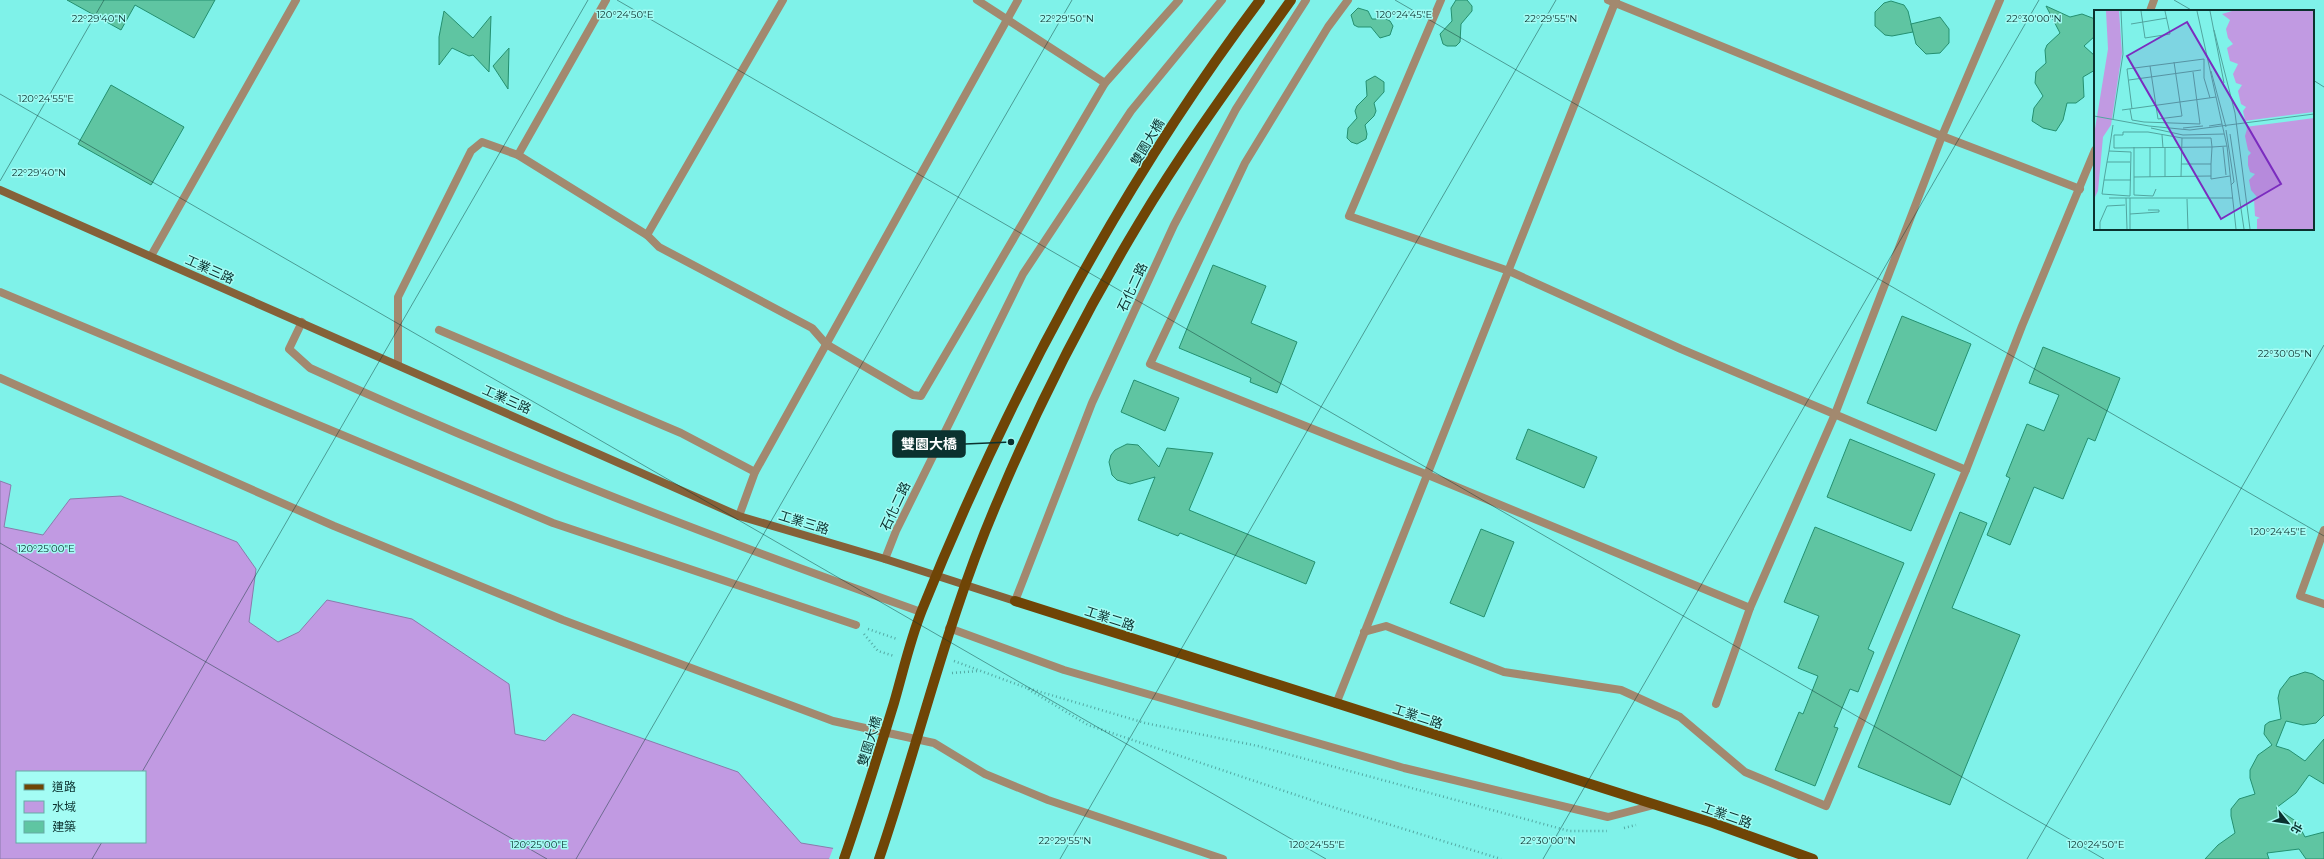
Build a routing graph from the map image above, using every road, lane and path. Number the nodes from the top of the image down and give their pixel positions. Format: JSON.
{"nodes":[{"id":1,"x":296,"y":0,"type":"edge"},
{"id":2,"x":606,"y":0,"type":"edge"},
{"id":3,"x":783,"y":0,"type":"edge"},
{"id":4,"x":977,"y":0,"type":"edge"},
{"id":5,"x":1018,"y":0,"type":"edge"},
{"id":6,"x":1179,"y":0,"type":"edge"},
{"id":7,"x":1222,"y":0,"type":"edge"},
{"id":8,"x":1260,"y":0,"type":"edge"},
{"id":9,"x":1291,"y":0,"type":"edge"},
{"id":10,"x":1306,"y":0,"type":"edge"},
{"id":11,"x":1348,"y":0,"type":"edge"},
{"id":12,"x":1441,"y":0,"type":"edge"},
{"id":13,"x":2000,"y":0,"type":"edge"},
{"id":14,"x":2154,"y":0,"type":"edge"},
{"id":15,"x":1613,"y":1,"type":"edge"},
{"id":16,"x":2150,"y":10,"type":"edge"},
{"id":17,"x":1007,"y":18,"type":"junction"},
{"id":18,"x":1105,"y":82,"type":"junction"},
{"id":19,"x":1942,"y":136,"type":"junction"},
{"id":20,"x":2094,"y":153,"type":"edge"},
{"id":21,"x":518,"y":155,"type":"junction"},
{"id":22,"x":2080,"y":189,"type":"junction"},
{"id":23,"x":0,"y":190,"type":"edge"},
{"id":24,"x":647,"y":235,"type":"junction"},
{"id":25,"x":151,"y":256,"type":"junction"},
{"id":26,"x":1509,"y":271,"type":"junction"},
{"id":27,"x":0,"y":292,"type":"edge"},
{"id":28,"x":302,"y":322,"type":"junction"},
{"id":29,"x":439,"y":330,"type":"dead end"},
{"id":30,"x":826,"y":344,"type":"junction"},
{"id":31,"x":398,"y":364,"type":"junction"},
{"id":32,"x":0,"y":378,"type":"edge"},
{"id":33,"x":1835,"y":414,"type":"junction"},
{"id":34,"x":1966,"y":470,"type":"junction"},
{"id":35,"x":755,"y":472,"type":"junction"},
{"id":36,"x":1428,"y":475,"type":"junction"},
{"id":37,"x":739,"y":516,"type":"junction"},
{"id":38,"x":2324,"y":530,"type":"edge"},
{"id":39,"x":885,"y":559,"type":"junction"},
{"id":40,"x":1015,"y":601,"type":"junction"},
{"id":41,"x":2324,"y":604,"type":"edge"},
{"id":42,"x":1750,"y":608,"type":"junction"},
{"id":43,"x":921,"y":612,"type":"junction"},
{"id":44,"x":856,"y":625,"type":"joint"},
{"id":45,"x":949,"y":628,"type":"junction"},
{"id":46,"x":1364,"y":632,"type":"junction"},
{"id":47,"x":911,"y":644,"type":"junction"},
{"id":48,"x":941,"y":656,"type":"junction"},
{"id":49,"x":1024,"y":687,"type":"junction"},
{"id":50,"x":1336,"y":704,"type":"junction"},
{"id":51,"x":1716,"y":704,"type":"dead end"},
{"id":52,"x":1654,"y":805,"type":"junction"},
{"id":53,"x":1638,"y":824,"type":"dead end"},
{"id":54,"x":1617,"y":829,"type":"dead end"},
{"id":55,"x":1610,"y":830,"type":"dead end"},
{"id":56,"x":844,"y":859,"type":"edge"},
{"id":57,"x":879,"y":859,"type":"edge"},
{"id":58,"x":1223,"y":859,"type":"edge"},
{"id":59,"x":1500,"y":859,"type":"edge"},
{"id":60,"x":1813,"y":859,"type":"edge"}],
"edges":[{"from":1,"to":25,"type":"street"},
{"from":2,"to":21,"type":"street"},
{"from":3,"to":24,"type":"street"},
{"from":4,"to":17,"type":"street"},
{"from":5,"to":17,"type":"street"},
{"from":6,"to":18,"type":"street"},
{"from":7,"to":39,"type":"street","name":"石化二路"},
{"from":8,"to":43,"type":"main road","name":"雙園大橋"},
{"from":9,"to":45,"type":"main road"},
{"from":10,"to":40,"type":"street","name":"石化二路"},
{"from":11,"to":36,"type":"street"},
{"from":12,"to":26,"type":"street"},
{"from":13,"to":19,"type":"street"},
{"from":14,"to":16,"type":"street"},
{"from":15,"to":19,"type":"street"},
{"from":15,"to":26,"type":"street"},
{"from":17,"to":18,"type":"street"},
{"from":17,"to":30,"type":"street"},
{"from":18,"to":30,"type":"street"},
{"from":19,"to":22,"type":"street"},
{"from":19,"to":33,"type":"street"},
{"from":20,"to":22,"type":"street"},
{"from":21,"to":24,"type":"street"},
{"from":21,"to":31,"type":"street"},
{"from":22,"to":34,"type":"street"},
{"from":23,"to":25,"type":"street","name":"工業三路"},
{"from":24,"to":30,"type":"street"},
{"from":25,"to":28,"type":"street","name":"工業三路"},
{"from":26,"to":33,"type":"street"},
{"from":26,"to":36,"type":"street"},
{"from":27,"to":44,"type":"street"},
{"from":28,"to":31,"type":"street","name":"工業三路"},
{"from":28,"to":43,"type":"street"},
{"from":29,"to":35,"type":"street"},
{"from":30,"to":35,"type":"street"},
{"from":31,"to":37,"type":"street","name":"工業三路"},
{"from":32,"to":58,"type":"street"},
{"from":33,"to":34,"type":"street"},
{"from":33,"to":42,"type":"street"},
{"from":34,"to":46,"type":"street"},
{"from":35,"to":37,"type":"street"},
{"from":36,"to":42,"type":"street"},
{"from":36,"to":46,"type":"street"},
{"from":37,"to":39,"type":"street","name":"工業三路"},
{"from":38,"to":41,"type":"street"},
{"from":39,"to":40,"type":"street","name":"工業三路"},
{"from":40,"to":50,"type":"main road","name":"工業二路"},
{"from":42,"to":51,"type":"street"},
{"from":43,"to":47,"type":"main road","name":"雙園大橋"},
{"from":44,"to":47,"type":"path"},
{"from":45,"to":48,"type":"main road"},
{"from":45,"to":52,"type":"street"},
{"from":46,"to":50,"type":"street"},
{"from":47,"to":56,"type":"main road","name":"雙園大橋"},
{"from":48,"to":49,"type":"path"},
{"from":48,"to":57,"type":"main road"},
{"from":49,"to":55,"type":"path"},
{"from":49,"to":59,"type":"path"},
{"from":50,"to":52,"type":"main road","name":"工業二路"},
{"from":52,"to":60,"type":"main road","name":"工業二路"},
{"from":53,"to":54,"type":"path"}]}
